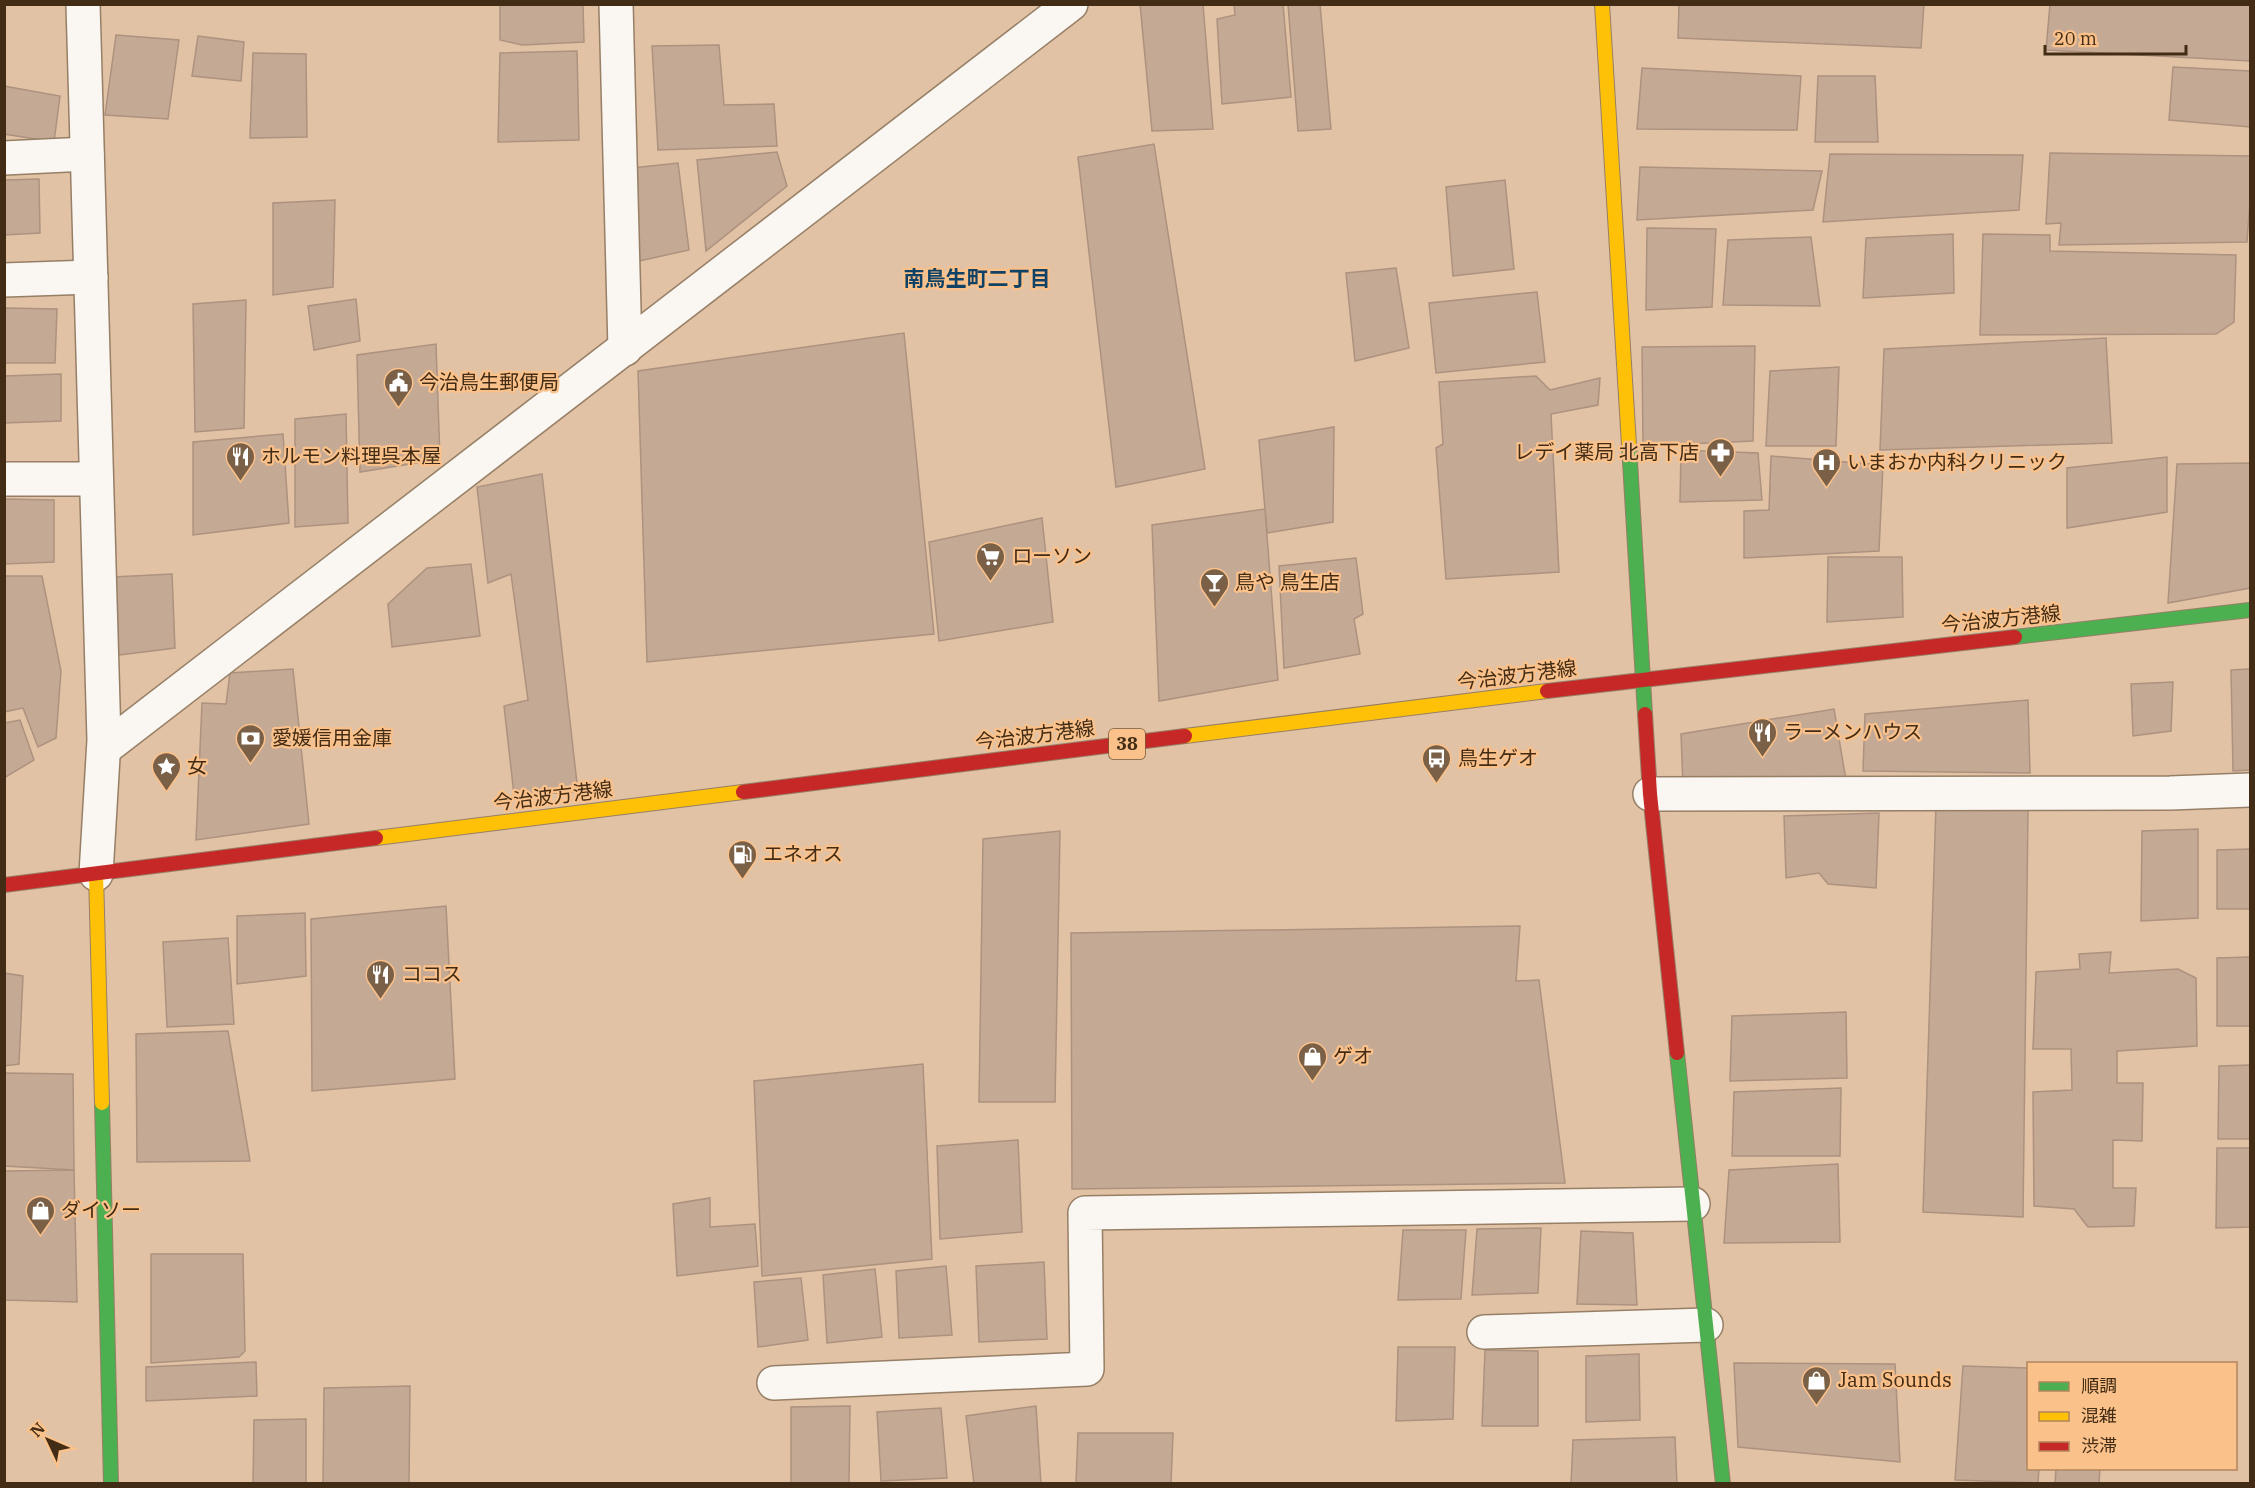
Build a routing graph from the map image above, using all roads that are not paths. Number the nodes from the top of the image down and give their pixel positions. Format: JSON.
{"nodes":[{"id":1,"x":83,"y":4,"type":"edge"},
{"id":2,"x":616,"y":4,"type":"edge"},
{"id":3,"x":1071,"y":4,"type":"edge"},
{"id":4,"x":1602,"y":4,"type":"edge"},
{"id":5,"x":87,"y":154,"type":"junction"},
{"id":6,"x":4,"y":158,"type":"edge"},
{"id":7,"x":91,"y":277,"type":"junction"},
{"id":8,"x":4,"y":280,"type":"edge"},
{"id":9,"x":625,"y":349,"type":"junction"},
{"id":10,"x":4,"y":479,"type":"edge"},
{"id":11,"x":96,"y":479,"type":"junction"},
{"id":12,"x":2250,"y":610,"type":"edge"},
{"id":13,"x":1642,"y":679,"type":"junction"},
{"id":14,"x":104,"y":749,"type":"junction"},
{"id":15,"x":2250,"y":790,"type":"edge"},
{"id":16,"x":1650,"y":794,"type":"junction"},
{"id":17,"x":96,"y":874,"type":"junction"},
{"id":18,"x":4,"y":885,"type":"edge"},
{"id":19,"x":1694,"y":1204,"type":"junction"},
{"id":20,"x":1706,"y":1325,"type":"junction"},
{"id":21,"x":1484,"y":1332,"type":"dead end"},
{"id":22,"x":774,"y":1383,"type":"dead end"},
{"id":23,"x":111,"y":1484,"type":"edge"},
{"id":24,"x":1724,"y":1484,"type":"edge"}],
"edges":[{"from":1,"to":5,"type":"street"},
{"from":2,"to":9,"type":"street"},
{"from":3,"to":9,"type":"street"},
{"from":4,"to":13,"type":"main road"},
{"from":5,"to":6,"type":"street"},
{"from":5,"to":7,"type":"street"},
{"from":7,"to":8,"type":"street"},
{"from":7,"to":11,"type":"street"},
{"from":9,"to":14,"type":"street"},
{"from":10,"to":11,"type":"street"},
{"from":11,"to":14,"type":"street"},
{"from":12,"to":13,"type":"main road","name":"今治波方港線","number":"38"},
{"from":13,"to":16,"type":"main road"},
{"from":13,"to":17,"type":"main road","name":"今治波方港線","number":"38"},
{"from":14,"to":17,"type":"street"},
{"from":15,"to":16,"type":"street"},
{"from":16,"to":19,"type":"main road"},
{"from":17,"to":18,"type":"main road","name":"今治波方港線","number":"38"},
{"from":17,"to":23,"type":"main road"},
{"from":19,"to":20,"type":"main road"},
{"from":19,"to":22,"type":"street"},
{"from":20,"to":21,"type":"street"},
{"from":20,"to":24,"type":"main road"}]}
